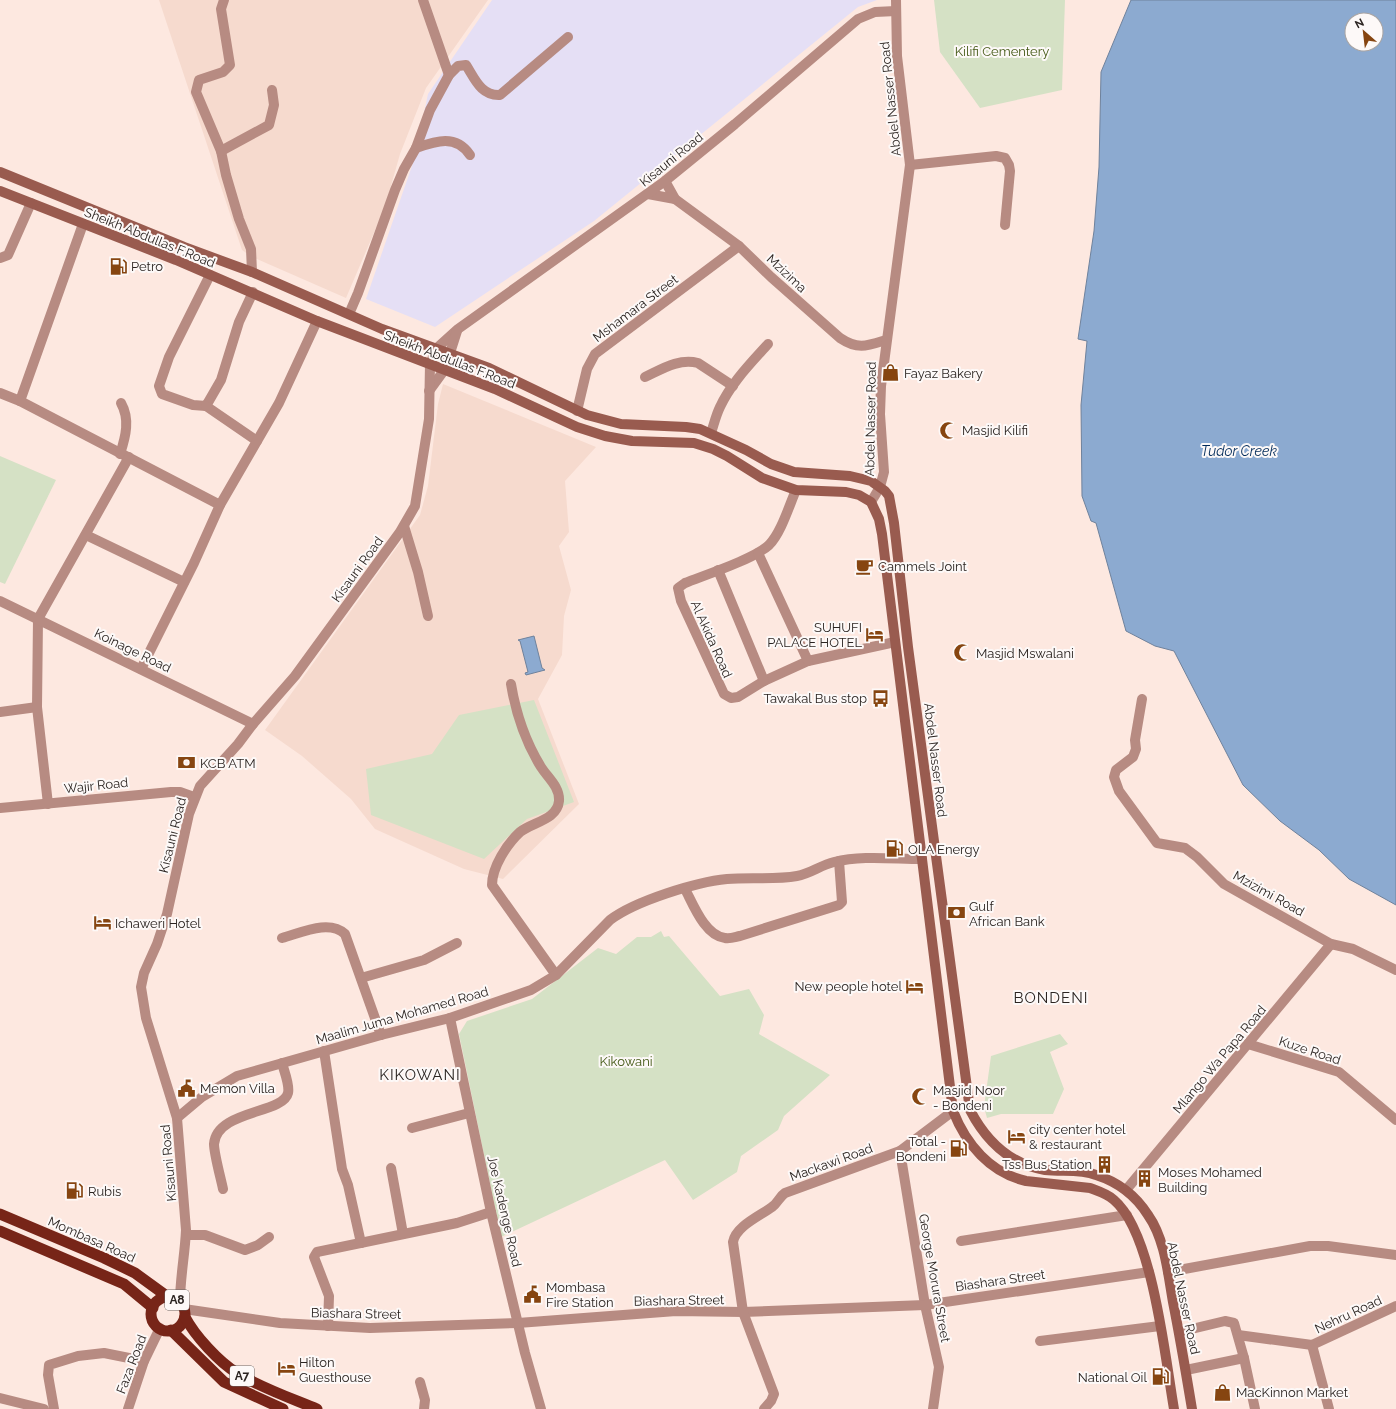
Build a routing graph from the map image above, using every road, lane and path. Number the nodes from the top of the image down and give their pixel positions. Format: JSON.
{"nodes":[{"id":1,"x":224,"y":0,"type":"edge"},
{"id":2,"x":423,"y":0,"type":"edge"},
{"id":3,"x":896,"y":0,"type":"edge"},
{"id":4,"x":896,"y":11,"type":"junction"},
{"id":5,"x":568,"y":38,"type":"dead end"},
{"id":6,"x":449,"y":75,"type":"junction"},
{"id":7,"x":272,"y":90,"type":"dead end"},
{"id":8,"x":416,"y":148,"type":"junction"},
{"id":9,"x":221,"y":151,"type":"junction"},
{"id":10,"x":470,"y":155,"type":"dead end"},
{"id":11,"x":910,"y":165,"type":"junction"},
{"id":12,"x":0,"y":172,"type":"edge"},
{"id":13,"x":665,"y":181,"type":"junction"},
{"id":14,"x":0,"y":191,"type":"edge"},
{"id":15,"x":648,"y":194,"type":"junction"},
{"id":16,"x":675,"y":199,"type":"junction"},
{"id":17,"x":31,"y":203,"type":"junction"},
{"id":18,"x":83,"y":224,"type":"junction"},
{"id":19,"x":1005,"y":225,"type":"dead end"},
{"id":20,"x":739,"y":246,"type":"junction"},
{"id":21,"x":0,"y":258,"type":"edge"},
{"id":22,"x":252,"y":272,"type":"junction"},
{"id":23,"x":210,"y":274,"type":"junction"},
{"id":24,"x":253,"y":292,"type":"junction"},
{"id":25,"x":350,"y":314,"type":"junction"},
{"id":26,"x":317,"y":321,"type":"junction"},
{"id":27,"x":458,"y":329,"type":"junction"},
{"id":28,"x":886,"y":340,"type":"junction"},
{"id":29,"x":768,"y":344,"type":"dead end"},
{"id":30,"x":437,"y":348,"type":"junction"},
{"id":31,"x":450,"y":353,"type":"junction"},
{"id":32,"x":430,"y":364,"type":"junction"},
{"id":33,"x":445,"y":369,"type":"junction"},
{"id":34,"x":645,"y":377,"type":"dead end"},
{"id":35,"x":733,"y":386,"type":"junction"},
{"id":36,"x":429,"y":391,"type":"junction"},
{"id":37,"x":0,"y":393,"type":"edge"},
{"id":38,"x":20,"y":401,"type":"junction"},
{"id":39,"x":121,"y":403,"type":"dead end"},
{"id":40,"x":206,"y":406,"type":"junction"},
{"id":41,"x":577,"y":411,"type":"junction"},
{"id":42,"x":711,"y":433,"type":"junction"},
{"id":43,"x":256,"y":441,"type":"junction"},
{"id":44,"x":124,"y":455,"type":"junction"},
{"id":45,"x":880,"y":487,"type":"junction"},
{"id":46,"x":796,"y":490,"type":"junction"},
{"id":47,"x":871,"y":502,"type":"junction"},
{"id":48,"x":220,"y":505,"type":"junction"},
{"id":49,"x":404,"y":526,"type":"junction"},
{"id":50,"x":86,"y":535,"type":"junction"},
{"id":51,"x":758,"y":553,"type":"junction"},
{"id":52,"x":718,"y":570,"type":"junction"},
{"id":53,"x":184,"y":582,"type":"junction"},
{"id":54,"x":0,"y":601,"type":"edge"},
{"id":55,"x":428,"y":616,"type":"dead end"},
{"id":56,"x":38,"y":619,"type":"junction"},
{"id":57,"x":895,"y":642,"type":"junction"},
{"id":58,"x":808,"y":661,"type":"junction"},
{"id":59,"x":141,"y":668,"type":"junction"},
{"id":60,"x":764,"y":681,"type":"junction"},
{"id":61,"x":511,"y":684,"type":"dead end"},
{"id":62,"x":1142,"y":699,"type":"dead end"},
{"id":63,"x":37,"y":707,"type":"junction"},
{"id":64,"x":0,"y":712,"type":"edge"},
{"id":65,"x":253,"y":724,"type":"junction"},
{"id":66,"x":194,"y":797,"type":"junction"},
{"id":67,"x":48,"y":804,"type":"junction"},
{"id":68,"x":0,"y":808,"type":"edge"},
{"id":69,"x":915,"y":808,"type":"junction"},
{"id":70,"x":929,"y":809,"type":"junction"},
{"id":71,"x":922,"y":859,"type":"junction"},
{"id":72,"x":839,"y":861,"type":"junction"},
{"id":73,"x":685,"y":889,"type":"junction"},
{"id":74,"x":941,"y":898,"type":"junction"},
{"id":75,"x":927,"y":900,"type":"junction"},
{"id":76,"x":282,"y":938,"type":"dead end"},
{"id":77,"x":457,"y":943,"type":"dead end"},
{"id":78,"x":1331,"y":944,"type":"junction"},
{"id":79,"x":1396,"y":970,"type":"edge"},
{"id":80,"x":556,"y":975,"type":"junction"},
{"id":81,"x":360,"y":978,"type":"junction"},
{"id":82,"x":450,"y":1018,"type":"junction"},
{"id":83,"x":381,"y":1035,"type":"junction"},
{"id":84,"x":1248,"y":1044,"type":"junction"},
{"id":85,"x":324,"y":1051,"type":"junction"},
{"id":86,"x":282,"y":1063,"type":"junction"},
{"id":87,"x":953,"y":1111,"type":"junction"},
{"id":88,"x":469,"y":1113,"type":"junction"},
{"id":89,"x":177,"y":1118,"type":"junction"},
{"id":90,"x":1396,"y":1120,"type":"edge"},
{"id":91,"x":412,"y":1128,"type":"dead end"},
{"id":92,"x":900,"y":1151,"type":"junction"},
{"id":93,"x":391,"y":1168,"type":"dead end"},
{"id":94,"x":224,"y":1190,"type":"dead end"},
{"id":95,"x":1126,"y":1190,"type":"junction"},
{"id":96,"x":491,"y":1212,"type":"junction"},
{"id":97,"x":0,"y":1214,"type":"edge"},
{"id":98,"x":1127,"y":1215,"type":"junction"},
{"id":99,"x":0,"y":1231,"type":"edge"},
{"id":100,"x":403,"y":1234,"type":"junction"},
{"id":101,"x":186,"y":1235,"type":"junction"},
{"id":102,"x":269,"y":1237,"type":"dead end"},
{"id":103,"x":961,"y":1241,"type":"dead end"},
{"id":104,"x":361,"y":1243,"type":"junction"},
{"id":105,"x":1396,"y":1255,"type":"edge"},
{"id":106,"x":1149,"y":1272,"type":"junction"},
{"id":107,"x":1168,"y":1272,"type":"junction"},
{"id":108,"x":168,"y":1297,"type":"junction"},
{"id":109,"x":925,"y":1305,"type":"junction"},
{"id":110,"x":1396,"y":1306,"type":"edge"},
{"id":111,"x":153,"y":1308,"type":"junction"},
{"id":112,"x":183,"y":1309,"type":"junction"},
{"id":113,"x":743,"y":1312,"type":"junction"},
{"id":114,"x":518,"y":1323,"type":"junction"},
{"id":115,"x":328,"y":1326,"type":"junction"},
{"id":116,"x":1160,"y":1326,"type":"junction"},
{"id":117,"x":160,"y":1328,"type":"junction"},
{"id":118,"x":171,"y":1330,"type":"junction"},
{"id":119,"x":1179,"y":1332,"type":"junction"},
{"id":120,"x":1238,"y":1335,"type":"junction"},
{"id":121,"x":1040,"y":1341,"type":"dead end"},
{"id":122,"x":1312,"y":1345,"type":"junction"},
{"id":123,"x":1244,"y":1358,"type":"junction"},
{"id":124,"x":144,"y":1361,"type":"junction"},
{"id":125,"x":1186,"y":1370,"type":"junction"},
{"id":126,"x":420,"y":1382,"type":"dead end"},
{"id":127,"x":0,"y":1398,"type":"edge"},
{"id":128,"x":44,"y":1409,"type":"edge"},
{"id":129,"x":54,"y":1409,"type":"edge"},
{"id":130,"x":128,"y":1409,"type":"edge"},
{"id":131,"x":283,"y":1409,"type":"edge"},
{"id":132,"x":317,"y":1409,"type":"edge"},
{"id":133,"x":424,"y":1409,"type":"edge"},
{"id":134,"x":541,"y":1409,"type":"edge"},
{"id":135,"x":764,"y":1409,"type":"edge"},
{"id":136,"x":933,"y":1409,"type":"edge"},
{"id":137,"x":1174,"y":1409,"type":"edge"},
{"id":138,"x":1192,"y":1409,"type":"edge"},
{"id":139,"x":1255,"y":1409,"type":"edge"},
{"id":140,"x":1329,"y":1409,"type":"edge"}],
"edges":[{"from":1,"to":9,"type":"street"},
{"from":2,"to":6,"type":"street"},
{"from":3,"to":4,"type":"street","name":"Abdel Nasser Road"},
{"from":4,"to":11,"type":"street","name":"Abdel Nasser Road"},
{"from":4,"to":13,"type":"street","name":"Kisauni Road"},
{"from":5,"to":6,"type":"street"},
{"from":6,"to":8,"type":"street"},
{"from":7,"to":9,"type":"street"},
{"from":8,"to":10,"type":"street"},
{"from":8,"to":25,"type":"street"},
{"from":9,"to":22,"type":"street"},
{"from":11,"to":19,"type":"street"},
{"from":11,"to":28,"type":"street","name":"Abdel Nasser Road"},
{"from":12,"to":22,"type":"main road","name":"Sheikh Abdullas F.Road"},
{"from":13,"to":15,"type":"street","name":"Kisauni Road"},
{"from":13,"to":16,"type":"street"},
{"from":14,"to":17,"type":"main road","name":"Sheikh Abdullas F.Road"},
{"from":15,"to":16,"type":"street"},
{"from":15,"to":27,"type":"street","name":"Kisauni Road"},
{"from":16,"to":20,"type":"street","name":"Mzizima"},
{"from":17,"to":18,"type":"main road","name":"Sheikh Abdullas F.Road"},
{"from":17,"to":21,"type":"street"},
{"from":18,"to":23,"type":"main road","name":"Sheikh Abdullas F.Road"},
{"from":18,"to":38,"type":"street"},
{"from":20,"to":28,"type":"street","name":"Mzizima"},
{"from":20,"to":41,"type":"street","name":"Mshamara Street"},
{"from":22,"to":25,"type":"main road","name":"Sheikh Abdullas F.Road"},
{"from":23,"to":24,"type":"main road","name":"Sheikh Abdullas F.Road"},
{"from":23,"to":40,"type":"street"},
{"from":24,"to":26,"type":"main road","name":"Sheikh Abdullas F.Road"},
{"from":24,"to":40,"type":"street"},
{"from":25,"to":30,"type":"main road","name":"Sheikh Abdullas F.Road"},
{"from":26,"to":32,"type":"main road","name":"Sheikh Abdullas F.Road"},
{"from":26,"to":43,"type":"street"},
{"from":27,"to":30,"type":"street","name":"Kisauni Road"},
{"from":27,"to":31,"type":"street"},
{"from":28,"to":45,"type":"street","name":"Abdel Nasser Road"},
{"from":29,"to":35,"type":"street"},
{"from":30,"to":31,"type":"main road","name":"Sheikh Abdullas F.Road"},
{"from":30,"to":32,"type":"street","name":"Kisauni Road"},
{"from":31,"to":33,"type":"street"},
{"from":31,"to":41,"type":"main road","name":"Sheikh Abdullas F.Road"},
{"from":32,"to":33,"type":"main road","name":"Sheikh Abdullas F.Road"},
{"from":32,"to":36,"type":"street","name":"Kisauni Road"},
{"from":33,"to":36,"type":"street"},
{"from":33,"to":46,"type":"main road","name":"Sheikh Abdullas F.Road"},
{"from":34,"to":35,"type":"street"},
{"from":35,"to":42,"type":"street"},
{"from":36,"to":49,"type":"street","name":"Kisauni Road"},
{"from":37,"to":38,"type":"street"},
{"from":38,"to":44,"type":"street"},
{"from":39,"to":44,"type":"street"},
{"from":40,"to":43,"type":"street"},
{"from":41,"to":42,"type":"main road","name":"Sheikh Abdullas F.Road"},
{"from":42,"to":45,"type":"main road","name":"Sheikh Abdullas F.Road"},
{"from":43,"to":48,"type":"street"},
{"from":44,"to":48,"type":"street"},
{"from":44,"to":50,"type":"street"},
{"from":45,"to":47,"type":"street"},
{"from":45,"to":70,"type":"main road","name":"Abdel Nasser Road"},
{"from":46,"to":47,"type":"main road","name":"Sheikh Abdullas F.Road"},
{"from":46,"to":51,"type":"street"},
{"from":47,"to":57,"type":"main road","name":"Abdel Nasser Road"},
{"from":48,"to":53,"type":"street"},
{"from":49,"to":55,"type":"street"},
{"from":49,"to":65,"type":"street","name":"Kisauni Road"},
{"from":50,"to":53,"type":"street"},
{"from":50,"to":56,"type":"street"},
{"from":51,"to":52,"type":"street"},
{"from":51,"to":58,"type":"street"},
{"from":52,"to":60,"type":"street"},
{"from":52,"to":60,"type":"street","name":"Al Akida Road"},
{"from":53,"to":59,"type":"street"},
{"from":54,"to":56,"type":"street","name":"Koinage Road"},
{"from":56,"to":59,"type":"street","name":"Koinage Road"},
{"from":56,"to":63,"type":"street"},
{"from":57,"to":58,"type":"street","name":"Al Akida Road"},
{"from":57,"to":69,"type":"main road","name":"Abdel Nasser Road"},
{"from":58,"to":60,"type":"street","name":"Al Akida Road"},
{"from":59,"to":65,"type":"street","name":"Koinage Road"},
{"from":61,"to":80,"type":"street"},
{"from":62,"to":78,"type":"street","name":"Mzizimi Road"},
{"from":63,"to":64,"type":"street"},
{"from":63,"to":67,"type":"street"},
{"from":65,"to":66,"type":"street","name":"Kisauni Road"},
{"from":66,"to":67,"type":"street","name":"Wajir Road"},
{"from":66,"to":89,"type":"street","name":"Kisauni Road"},
{"from":67,"to":68,"type":"street","name":"Wajir Road"},
{"from":69,"to":70,"type":"main road"},
{"from":69,"to":71,"type":"main road","name":"Abdel Nasser Road"},
{"from":70,"to":74,"type":"main road","name":"Abdel Nasser Road"},
{"from":71,"to":72,"type":"street","name":"Maalim Juma Mohamed Road"},
{"from":71,"to":75,"type":"main road","name":"Abdel Nasser Road"},
{"from":72,"to":73,"type":"street","name":"Maalim Juma Mohamed Road"},
{"from":72,"to":73,"type":"street"},
{"from":73,"to":80,"type":"street","name":"Maalim Juma Mohamed Road"},
{"from":74,"to":75,"type":"main road"},
{"from":74,"to":95,"type":"main road","name":"Abdel Nasser Road"},
{"from":75,"to":87,"type":"main road","name":"Abdel Nasser Road"},
{"from":76,"to":81,"type":"street"},
{"from":77,"to":81,"type":"street"},
{"from":78,"to":79,"type":"street","name":"Mzizimi Road"},
{"from":78,"to":84,"type":"street","name":"Mlango Wa Papa Road"},
{"from":80,"to":82,"type":"street","name":"Maalim Juma Mohamed Road"},
{"from":81,"to":83,"type":"street"},
{"from":82,"to":83,"type":"street","name":"Maalim Juma Mohamed Road"},
{"from":82,"to":88,"type":"street","name":"Joe Kadenge Road"},
{"from":83,"to":85,"type":"street","name":"Maalim Juma Mohamed Road"},
{"from":84,"to":90,"type":"street","name":"Kuze Road"},
{"from":84,"to":95,"type":"street","name":"Mlango Wa Papa Road"},
{"from":85,"to":86,"type":"street","name":"Maalim Juma Mohamed Road"},
{"from":85,"to":104,"type":"street"},
{"from":86,"to":89,"type":"street","name":"Maalim Juma Mohamed Road"},
{"from":86,"to":94,"type":"street"},
{"from":87,"to":92,"type":"street","name":"Mackawi Road"},
{"from":87,"to":98,"type":"main road","name":"Abdel Nasser Road"},
{"from":88,"to":91,"type":"street"},
{"from":88,"to":96,"type":"street","name":"Joe Kadenge Road"},
{"from":89,"to":101,"type":"street","name":"Kisauni Road"},
{"from":92,"to":109,"type":"street","name":"George Morura Street"},
{"from":92,"to":113,"type":"street","name":"Mackawi Road"},
{"from":93,"to":100,"type":"street"},
{"from":95,"to":107,"type":"main road","name":"Abdel Nasser Road"},
{"from":96,"to":100,"type":"street"},
{"from":96,"to":114,"type":"street","name":"Joe Kadenge Road"},
{"from":97,"to":108,"type":"highway","name":"Mombasa Road"},
{"from":98,"to":103,"type":"street"},
{"from":98,"to":106,"type":"main road","name":"Abdel Nasser Road"},
{"from":99,"to":111,"type":"highway"},
{"from":100,"to":104,"type":"street"},
{"from":101,"to":102,"type":"street"},
{"from":101,"to":112,"type":"street","name":"Kisauni Road"},
{"from":104,"to":115,"type":"street"},
{"from":105,"to":107,"type":"street"},
{"from":106,"to":109,"type":"street","name":"Biashara Street"},
{"from":106,"to":116,"type":"main road","name":"Abdel Nasser Road"},
{"from":107,"to":119,"type":"main road","name":"Abdel Nasser Road"},
{"from":108,"to":111,"type":"highway","number":"A8"},
{"from":108,"to":112,"type":"highway","number":"A8"},
{"from":109,"to":113,"type":"street","name":"Biashara Street"},
{"from":109,"to":136,"type":"street","name":"George Morura Street"},
{"from":110,"to":122,"type":"street","name":"Nehru Road"},
{"from":111,"to":117,"type":"highway","number":"A8"},
{"from":112,"to":115,"type":"street","name":"Biashara Street"},
{"from":112,"to":118,"type":"highway","number":"A8"},
{"from":112,"to":132,"type":"highway","number":"A7"},
{"from":113,"to":114,"type":"street","name":"Biashara Street"},
{"from":113,"to":135,"type":"street","name":"Mackawi Road"},
{"from":114,"to":115,"type":"street","name":"Biashara Street"},
{"from":114,"to":134,"type":"street","name":"Joe Kadenge Road"},
{"from":116,"to":121,"type":"street"},
{"from":116,"to":137,"type":"main road","name":"Abdel Nasser Road"},
{"from":117,"to":118,"type":"highway","number":"A8"},
{"from":117,"to":124,"type":"street","name":"Faza Road"},
{"from":118,"to":131,"type":"highway","number":"A7"},
{"from":119,"to":120,"type":"street"},
{"from":119,"to":125,"type":"main road","name":"Abdel Nasser Road"},
{"from":120,"to":122,"type":"street","name":"Nehru Road"},
{"from":120,"to":123,"type":"street"},
{"from":122,"to":140,"type":"street"},
{"from":123,"to":125,"type":"street"},
{"from":123,"to":139,"type":"street"},
{"from":124,"to":129,"type":"street"},
{"from":124,"to":130,"type":"street","name":"Faza Road"},
{"from":125,"to":138,"type":"main road","name":"Abdel Nasser Road"},
{"from":126,"to":133,"type":"street"},
{"from":127,"to":128,"type":"street"}]}
